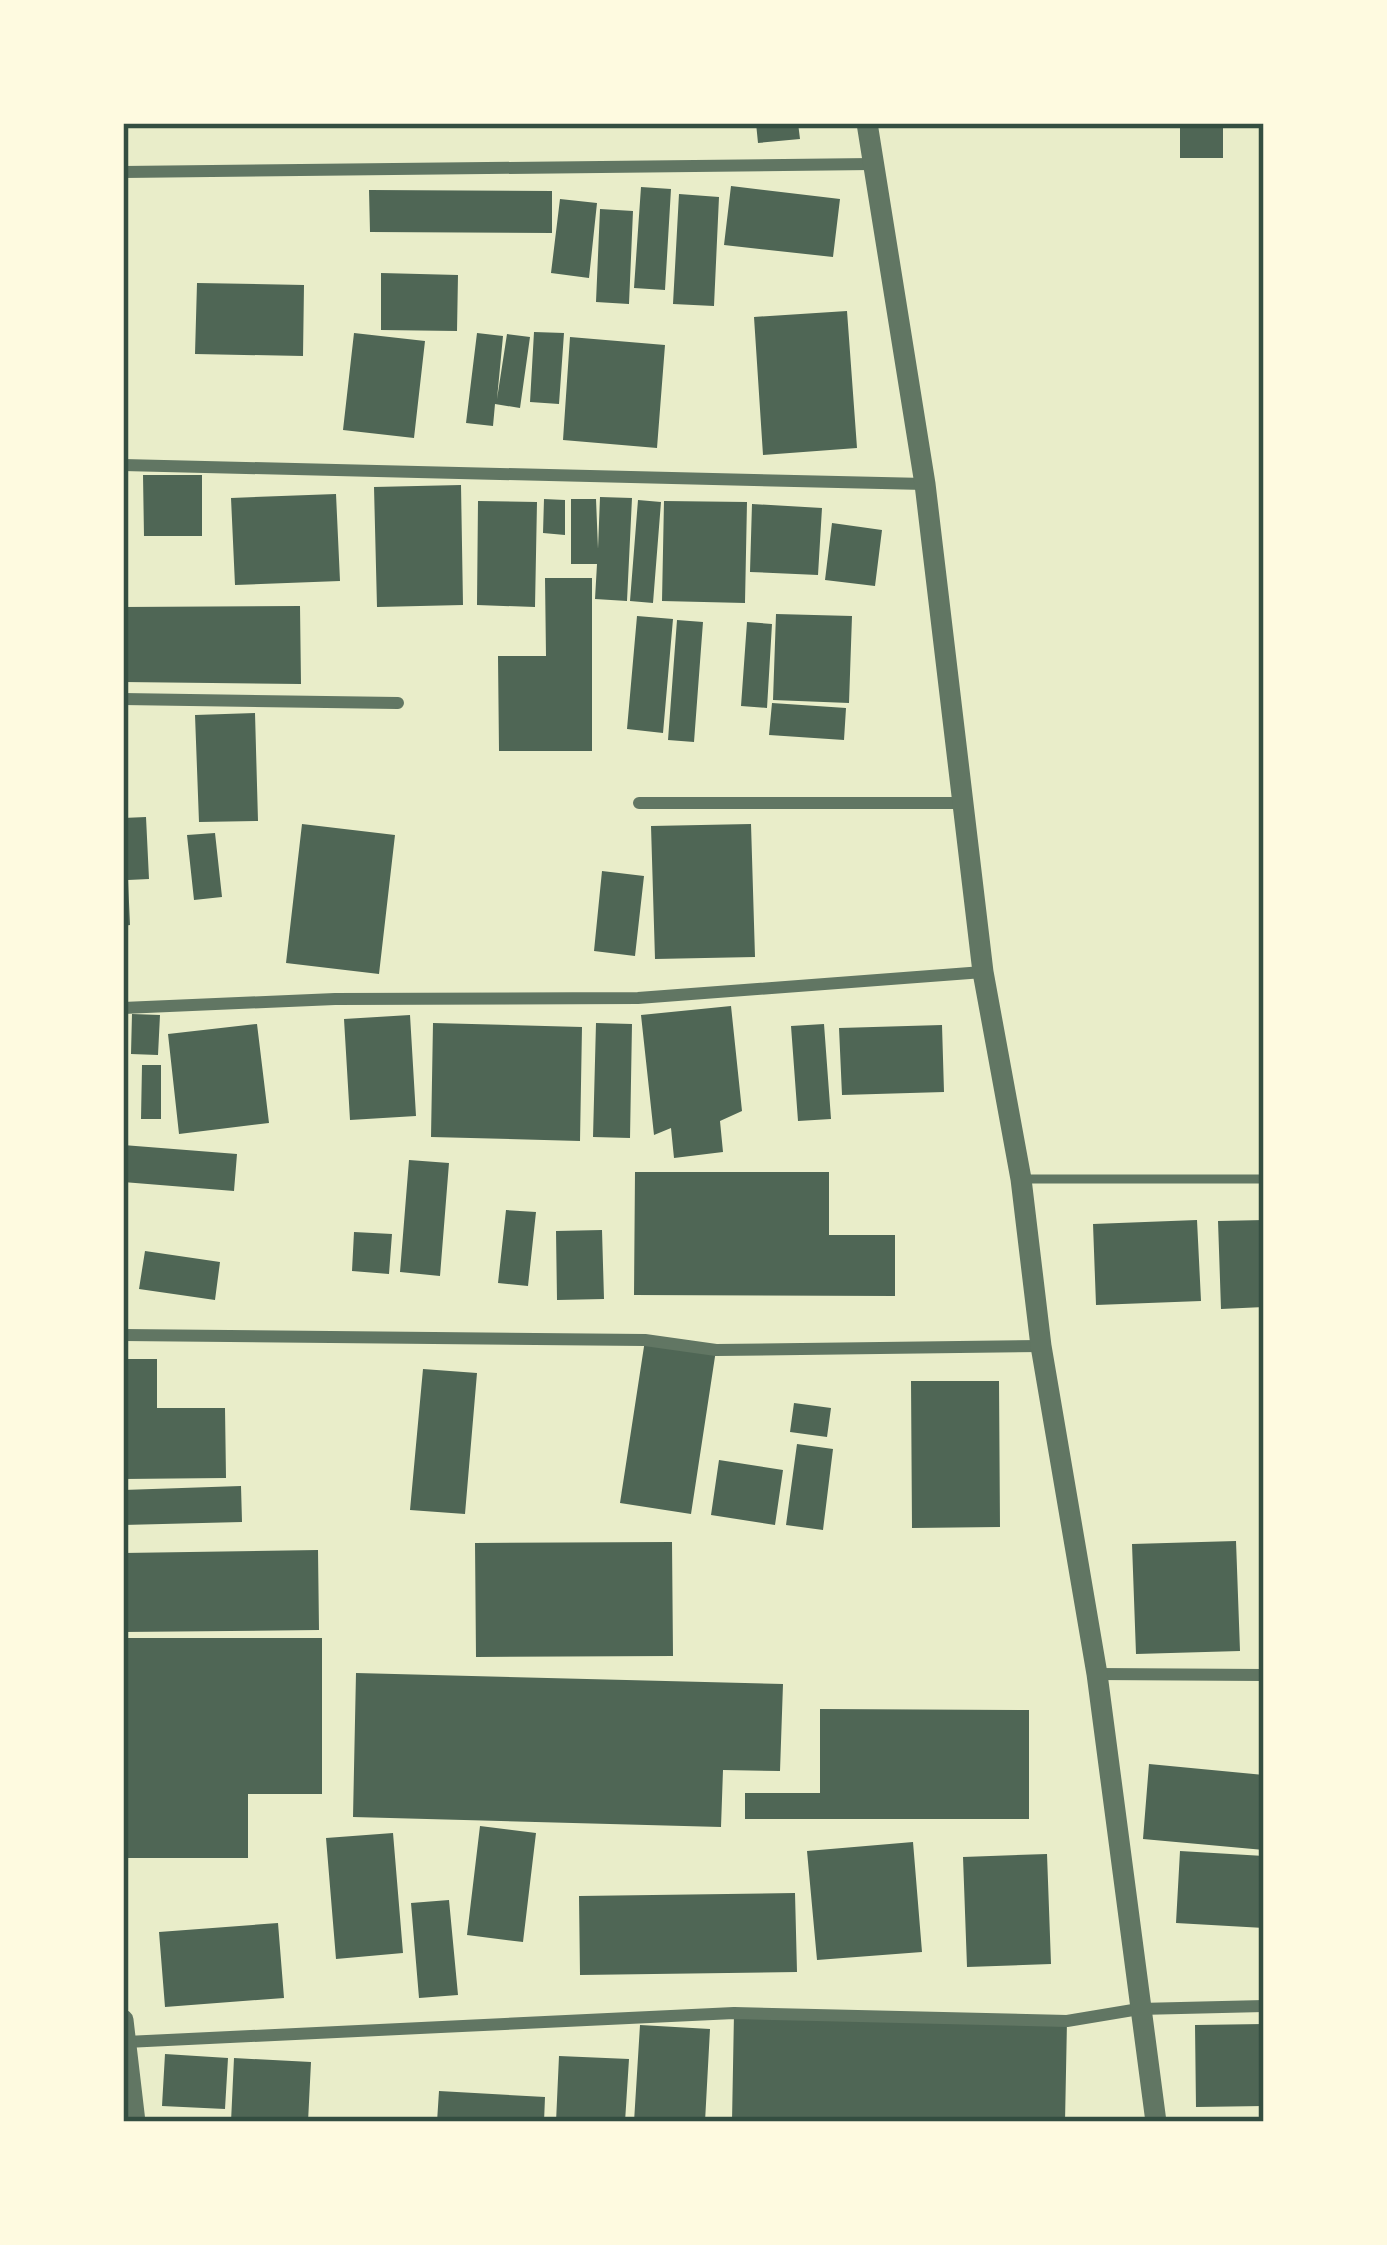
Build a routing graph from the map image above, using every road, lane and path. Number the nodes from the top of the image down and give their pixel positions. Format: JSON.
{"nodes":[{"id":1,"x":867,"y":123,"type":"edge"},
{"id":2,"x":872,"y":164,"type":"junction"},
{"id":3,"x":123,"y":172,"type":"edge"},
{"id":4,"x":123,"y":465,"type":"edge"},
{"id":5,"x":925,"y":484,"type":"junction"},
{"id":6,"x":123,"y":699,"type":"edge"},
{"id":7,"x":398,"y":703,"type":"dead end"},
{"id":8,"x":959,"y":802,"type":"junction"},
{"id":9,"x":639,"y":803,"type":"dead end"},
{"id":10,"x":983,"y":972,"type":"junction"},
{"id":11,"x":123,"y":1008,"type":"edge"},
{"id":12,"x":1022,"y":1179,"type":"junction"},
{"id":13,"x":1264,"y":1179,"type":"edge"},
{"id":14,"x":123,"y":1335,"type":"edge"},
{"id":15,"x":1041,"y":1346,"type":"junction"},
{"id":16,"x":1096,"y":1674,"type":"junction"},
{"id":17,"x":1264,"y":1675,"type":"edge"},
{"id":18,"x":1264,"y":2006,"type":"edge"},
{"id":19,"x":1139,"y":2009,"type":"junction"},
{"id":20,"x":124,"y":2031,"type":"edge"},
{"id":21,"x":135,"y":2122,"type":"edge"},
{"id":22,"x":1156,"y":2122,"type":"edge"}],
"edges":[{"from":1,"to":2,"type":"street"},
{"from":2,"to":3,"type":"street"},
{"from":2,"to":5,"type":"street"},
{"from":4,"to":5,"type":"street"},
{"from":5,"to":8,"type":"street"},
{"from":6,"to":7,"type":"street"},
{"from":8,"to":9,"type":"street"},
{"from":8,"to":10,"type":"street"},
{"from":10,"to":11,"type":"street"},
{"from":10,"to":12,"type":"street"},
{"from":12,"to":13,"type":"lane"},
{"from":12,"to":15,"type":"street"},
{"from":14,"to":15,"type":"street"},
{"from":15,"to":16,"type":"street"},
{"from":16,"to":17,"type":"street"},
{"from":16,"to":19,"type":"street"},
{"from":18,"to":19,"type":"street"},
{"from":19,"to":20,"type":"street"},
{"from":19,"to":22,"type":"street"},
{"from":20,"to":21,"type":"street"}]}
